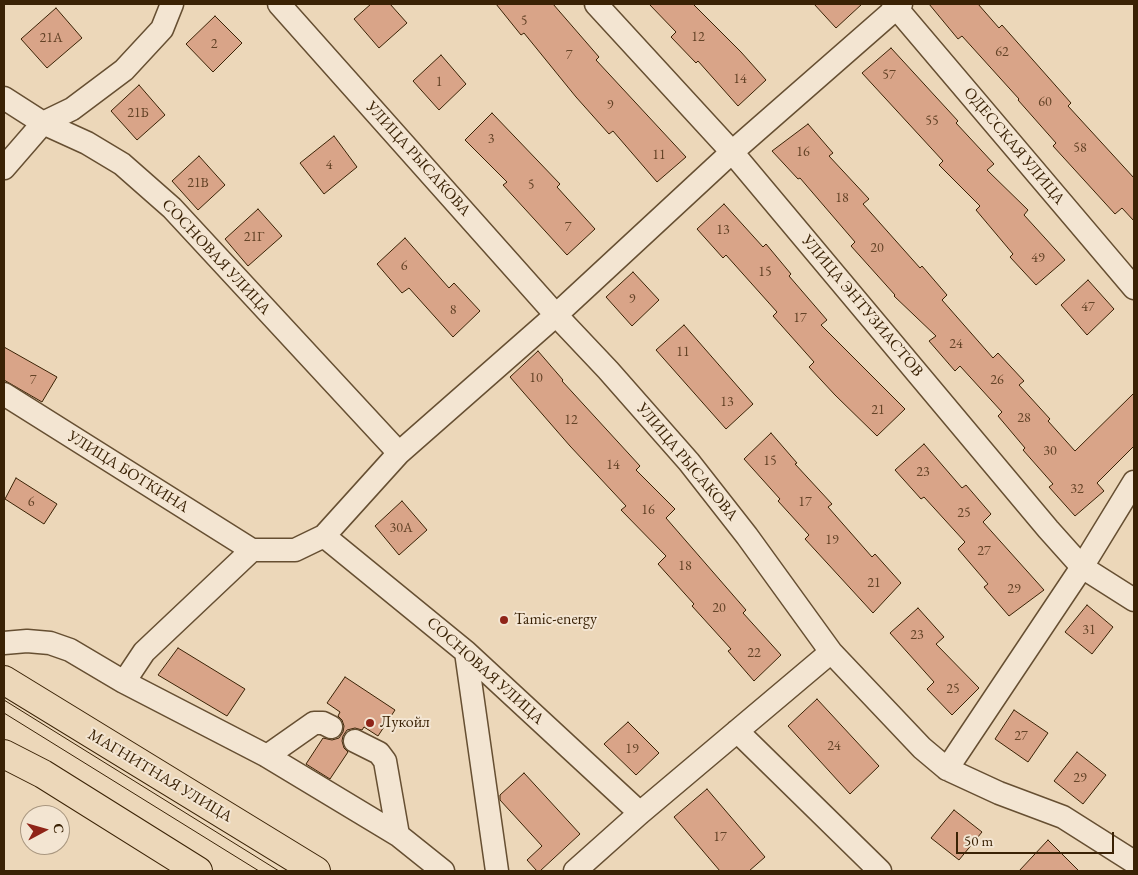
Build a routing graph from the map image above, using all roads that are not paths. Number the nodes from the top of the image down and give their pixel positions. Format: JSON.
{"nodes":[{"id":1,"x":172,"y":4,"type":"edge"},
{"id":2,"x":279,"y":4,"type":"edge"},
{"id":3,"x":596,"y":4,"type":"edge"},
{"id":4,"x":897,"y":5,"type":"edge"},
{"id":5,"x":4,"y":98,"type":"edge"},
{"id":6,"x":43,"y":123,"type":"junction"},
{"id":7,"x":732,"y":152,"type":"junction"},
{"id":8,"x":4,"y":168,"type":"edge"},
{"id":9,"x":1134,"y":288,"type":"edge"},
{"id":10,"x":556,"y":315,"type":"junction"},
{"id":11,"x":4,"y":394,"type":"edge"},
{"id":12,"x":399,"y":453,"type":"junction"},
{"id":13,"x":1134,"y":482,"type":"edge"},
{"id":14,"x":324,"y":536,"type":"junction"},
{"id":15,"x":252,"y":550,"type":"junction"},
{"id":16,"x":1082,"y":567,"type":"junction"},
{"id":17,"x":1134,"y":600,"type":"edge"},
{"id":18,"x":4,"y":643,"type":"edge"},
{"id":19,"x":466,"y":652,"type":"junction"},
{"id":20,"x":832,"y":652,"type":"junction"},
{"id":21,"x":4,"y":680,"type":"edge"},
{"id":22,"x":124,"y":682,"type":"junction"},
{"id":23,"x":331,"y":727,"type":"dead end"},
{"id":24,"x":737,"y":731,"type":"junction"},
{"id":25,"x":356,"y":740,"type":"dead end"},
{"id":26,"x":4,"y":754,"type":"edge"},
{"id":27,"x":267,"y":756,"type":"junction"},
{"id":28,"x":947,"y":770,"type":"junction"},
{"id":29,"x":640,"y":812,"type":"junction"},
{"id":30,"x":398,"y":835,"type":"junction"},
{"id":31,"x":1134,"y":862,"type":"edge"},
{"id":32,"x":198,"y":871,"type":"edge"},
{"id":33,"x":316,"y":871,"type":"edge"},
{"id":34,"x":443,"y":871,"type":"edge"},
{"id":35,"x":496,"y":871,"type":"edge"},
{"id":36,"x":575,"y":871,"type":"edge"},
{"id":37,"x":880,"y":871,"type":"edge"}],
"edges":[{"from":1,"to":6,"type":"street"},
{"from":2,"to":10,"type":"street","name":"УЛИЦА РЫСАКОВА"},
{"from":3,"to":7,"type":"street","name":"УЛИЦА ЭНТУЗИАСТОВ"},
{"from":4,"to":7,"type":"street"},
{"from":4,"to":9,"type":"street","name":"ОДЕССКАЯ УЛИЦА"},
{"from":5,"to":6,"type":"street","name":"СОСНОВАЯ УЛИЦА"},
{"from":6,"to":8,"type":"street"},
{"from":6,"to":12,"type":"street","name":"СОСНОВАЯ УЛИЦА"},
{"from":7,"to":10,"type":"street"},
{"from":7,"to":16,"type":"street","name":"УЛИЦА ЭНТУЗИАСТОВ"},
{"from":10,"to":12,"type":"street"},
{"from":10,"to":20,"type":"street","name":"УЛИЦА РЫСАКОВА"},
{"from":11,"to":15,"type":"street","name":"УЛИЦА БОТКИНА"},
{"from":12,"to":14,"type":"street"},
{"from":13,"to":16,"type":"street"},
{"from":14,"to":15,"type":"street"},
{"from":14,"to":19,"type":"street","name":"СОСНОВАЯ УЛИЦА"},
{"from":15,"to":22,"type":"street"},
{"from":16,"to":17,"type":"street","name":"УЛИЦА ЭНТУЗИАСТОВ"},
{"from":16,"to":28,"type":"street"},
{"from":18,"to":22,"type":"street"},
{"from":19,"to":29,"type":"street","name":"СОСНОВАЯ УЛИЦА"},
{"from":19,"to":35,"type":"street"},
{"from":20,"to":24,"type":"street"},
{"from":20,"to":28,"type":"street","name":"УЛИЦА РЫСАКОВА"},
{"from":21,"to":33,"type":"main road","name":"МАГНИТНАЯ УЛИЦА"},
{"from":22,"to":27,"type":"street"},
{"from":23,"to":27,"type":"street"},
{"from":24,"to":29,"type":"street"},
{"from":24,"to":37,"type":"street"},
{"from":25,"to":30,"type":"street"},
{"from":26,"to":32,"type":"main road"},
{"from":27,"to":30,"type":"street"},
{"from":28,"to":31,"type":"street","name":"УЛИЦА РЫСАКОВА"},
{"from":29,"to":36,"type":"street"},
{"from":30,"to":34,"type":"street"}]}
